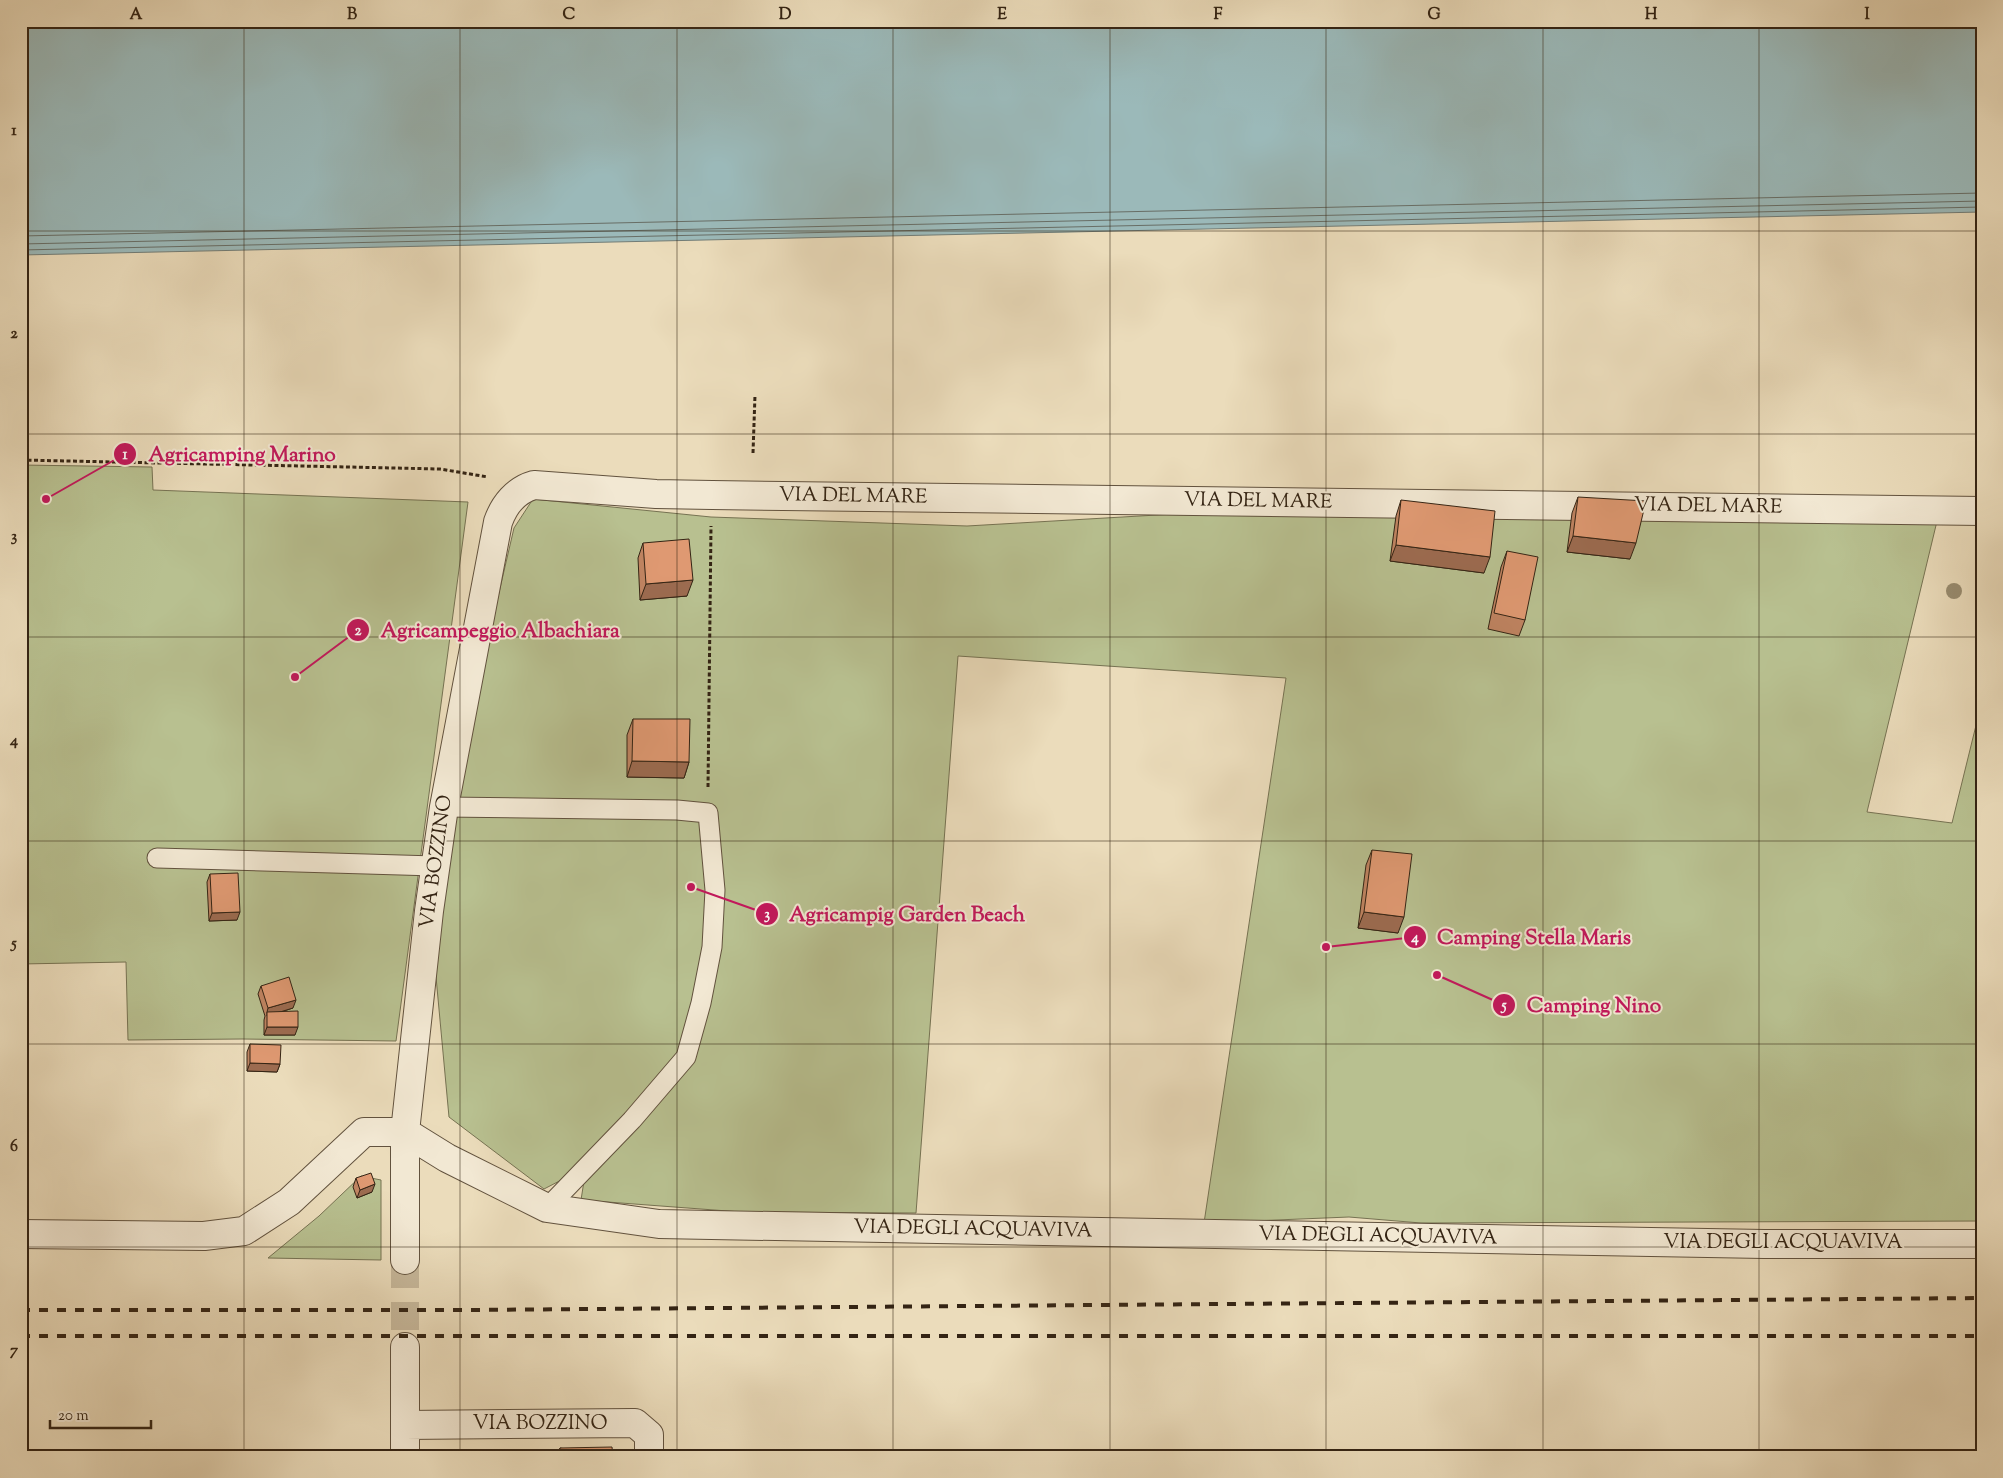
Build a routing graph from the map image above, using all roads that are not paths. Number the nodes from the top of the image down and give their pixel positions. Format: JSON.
{"nodes":[{"id":1,"x":524,"y":491,"type":"joint"},
{"id":2,"x":1982,"y":511,"type":"edge"},
{"id":3,"x":444,"y":807,"type":"junction"},
{"id":4,"x":157,"y":858,"type":"dead end"},
{"id":5,"x":435,"y":866,"type":"junction"},
{"id":6,"x":405,"y":1132,"type":"junction"},
{"id":7,"x":547,"y":1208,"type":"junction"},
{"id":8,"x":21,"y":1234,"type":"edge"},
{"id":9,"x":1982,"y":1244,"type":"edge"},
{"id":10,"x":404,"y":1260,"type":"tunnel mouth"},
{"id":11,"x":405,"y":1348,"type":"tunnel mouth"},
{"id":12,"x":405,"y":1425,"type":"junction"},
{"id":13,"x":405,"y":1457,"type":"edge"},
{"id":14,"x":649,"y":1457,"type":"edge"}],
"edges":[{"from":1,"to":2,"type":"street","name":"VIA DEL MARE"},
{"from":1,"to":3,"type":"street","name":"VIA BOZZINO"},
{"from":3,"to":5,"type":"street","name":"VIA BOZZINO"},
{"from":3,"to":7,"type":"lane"},
{"from":4,"to":5,"type":"lane"},
{"from":5,"to":6,"type":"street","name":"VIA BOZZINO"},
{"from":6,"to":7,"type":"street","name":"VIA DEGLI ACQUAVIVA"},
{"from":6,"to":8,"type":"street"},
{"from":6,"to":10,"type":"street","name":"VIA BOZZINO"},
{"from":7,"to":9,"type":"street","name":"VIA DEGLI ACQUAVIVA"},
{"from":11,"to":12,"type":"street"},
{"from":12,"to":13,"type":"street"},
{"from":12,"to":14,"type":"street","name":"VIA BOZZINO"}]}
